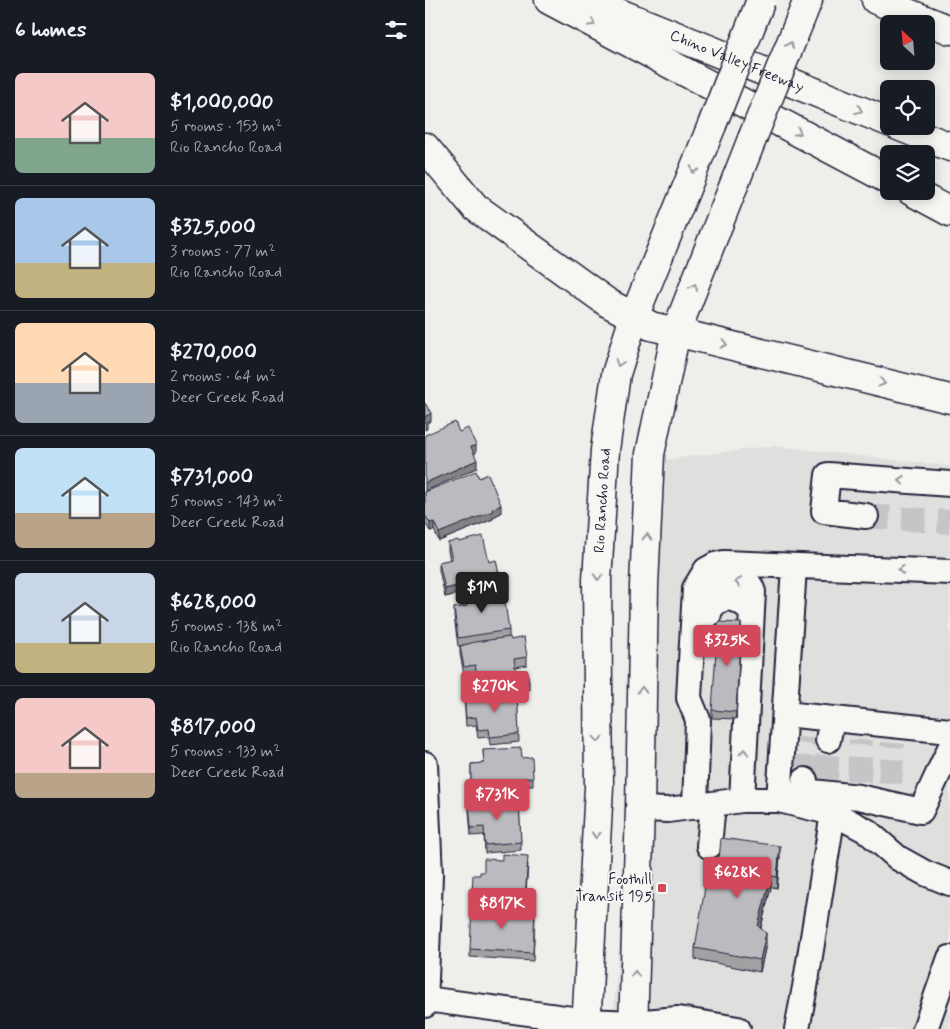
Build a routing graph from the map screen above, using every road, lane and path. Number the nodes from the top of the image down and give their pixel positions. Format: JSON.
{"nodes":[{"id":1,"x":549,"y":0,"type":"edge"},
{"id":2,"x":587,"y":0,"type":"edge"},
{"id":3,"x":761,"y":0,"type":"edge"},
{"id":4,"x":808,"y":0,"type":"edge"},
{"id":5,"x":876,"y":0,"type":"edge"},
{"id":6,"x":950,"y":30,"type":"edge"},
{"id":7,"x":880,"y":118,"type":"edge"},
{"id":8,"x":920,"y":135,"type":"edge"},
{"id":9,"x":425,"y":147,"type":"edge"},
{"id":10,"x":950,"y":147,"type":"edge"},
{"id":11,"x":880,"y":175,"type":"edge"},
{"id":12,"x":928,"y":200,"type":"edge"},
{"id":13,"x":950,"y":212,"type":"edge"},
{"id":14,"x":634,"y":317,"type":"junction"},
{"id":15,"x":677,"y":332,"type":"junction"},
{"id":16,"x":950,"y":399,"type":"edge"},
{"id":17,"x":950,"y":484,"type":"edge"},
{"id":18,"x":865,"y":516,"type":"tunnel mouth"},
{"id":19,"x":794,"y":567,"type":"junction"},
{"id":20,"x":950,"y":572,"type":"edge"},
{"id":21,"x":785,"y":714,"type":"junction"},
{"id":22,"x":699,"y":720,"type":"junction"},
{"id":23,"x":950,"y":732,"type":"edge"},
{"id":24,"x":950,"y":748,"type":"edge"},
{"id":25,"x":425,"y":764,"type":"edge"},
{"id":26,"x":823,"y":792,"type":"junction"},
{"id":27,"x":742,"y":800,"type":"junction"},
{"id":28,"x":779,"y":800,"type":"junction"},
{"id":29,"x":704,"y":806,"type":"junction"},
{"id":30,"x":640,"y":809,"type":"junction"},
{"id":31,"x":709,"y":846,"type":"dead end"},
{"id":32,"x":950,"y":883,"type":"edge"},
{"id":33,"x":950,"y":958,"type":"edge"},
{"id":34,"x":426,"y":1002,"type":"edge"},
{"id":35,"x":586,"y":1025,"type":"edge"},
{"id":36,"x":635,"y":1027,"type":"edge"},
{"id":37,"x":738,"y":1029,"type":"edge"},
{"id":38,"x":797,"y":1029,"type":"edge"},
{"id":39,"x":925,"y":1029,"type":"edge"}],
"edges":[{"from":1,"to":11,"type":"main road","one_way":true},
{"from":2,"to":7,"type":"main road","name":"Chino Valley Freeway","one_way":true},
{"from":3,"to":14,"type":"main road","name":"Rio Rancho Road","one_way":true,"bridge":true},
{"from":15,"to":4,"type":"main road","one_way":true,"bridge":true},
{"from":5,"to":6,"type":"main road"},
{"from":8,"to":10,"type":"main road"},
{"from":9,"to":14,"type":"main road"},
{"from":12,"to":13,"type":"main road"},
{"from":14,"to":15,"type":"main road"},
{"from":14,"to":35,"type":"main road","name":"Rio Rancho Road","one_way":true},
{"from":15,"to":16,"type":"main road","one_way":true},
{"from":30,"to":15,"type":"main road","one_way":true},
{"from":17,"to":18,"type":"street","one_way":true},
{"from":20,"to":19,"type":"street","one_way":true},
{"from":19,"to":21,"type":"street"},
{"from":19,"to":22,"type":"street"},
{"from":21,"to":23,"type":"street"},
{"from":21,"to":28,"type":"street"},
{"from":27,"to":22,"type":"street","one_way":true},
{"from":22,"to":29,"type":"street"},
{"from":24,"to":26,"type":"street"},
{"from":25,"to":34,"type":"street"},
{"from":26,"to":28,"type":"street"},
{"from":26,"to":32,"type":"street"},
{"from":26,"to":38,"type":"street"},
{"from":27,"to":28,"type":"street"},
{"from":27,"to":29,"type":"street"},
{"from":29,"to":30,"type":"street"},
{"from":29,"to":31,"type":"street"},
{"from":36,"to":30,"type":"main road","one_way":true},
{"from":33,"to":39,"type":"street"},
{"from":34,"to":35,"type":"street"},
{"from":35,"to":36,"type":"street"},
{"from":36,"to":37,"type":"street"}]}
